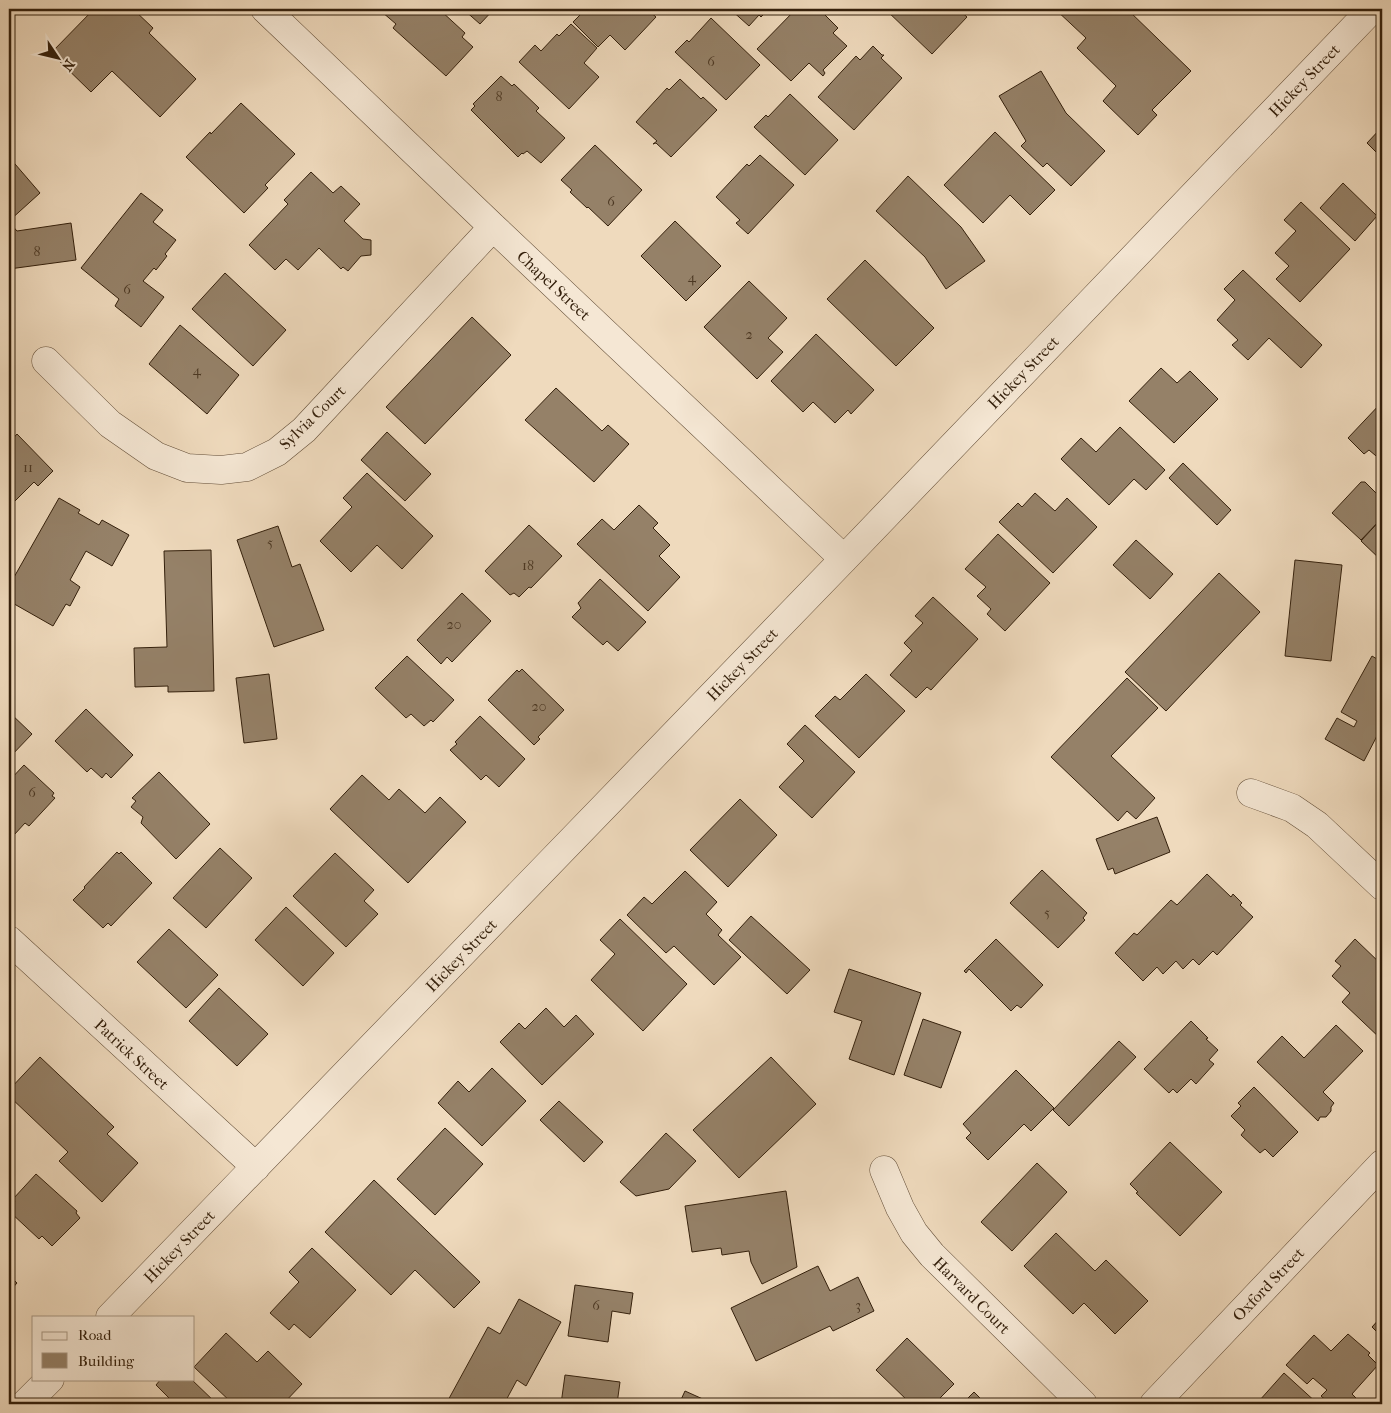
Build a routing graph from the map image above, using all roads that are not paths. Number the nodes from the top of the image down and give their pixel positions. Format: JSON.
{"nodes":[{"id":1,"x":265,"y":9,"type":"edge"},
{"id":2,"x":1372,"y":9,"type":"edge"},
{"id":3,"x":493,"y":227,"type":"junction"},
{"id":4,"x":46,"y":361,"type":"dead end"},
{"id":5,"x":844,"y":559,"type":"junction"},
{"id":6,"x":1252,"y":793,"type":"dead end"},
{"id":7,"x":1382,"y":886,"type":"edge"},
{"id":8,"x":9,"y":940,"type":"edge"},
{"id":9,"x":1382,"y":1164,"type":"edge"},
{"id":10,"x":256,"y":1167,"type":"junction"},
{"id":11,"x":884,"y":1170,"type":"dead end"},
{"id":12,"x":111,"y":1316,"type":"edge"},
{"id":13,"x":49,"y":1380,"type":"edge"},
{"id":14,"x":25,"y":1404,"type":"edge"},
{"id":15,"x":1083,"y":1404,"type":"edge"},
{"id":16,"x":1154,"y":1404,"type":"edge"}],
"edges":[{"from":1,"to":3,"type":"street","name":"Chapel Street"},
{"from":2,"to":5,"type":"street","name":"Hickey Street"},
{"from":3,"to":4,"type":"street","name":"Sylvia Court"},
{"from":3,"to":5,"type":"street","name":"Chapel Street"},
{"from":5,"to":10,"type":"street","name":"Hickey Street"},
{"from":6,"to":7,"type":"street"},
{"from":8,"to":10,"type":"street","name":"Patrick Street"},
{"from":9,"to":16,"type":"street","name":"Oxford Street"},
{"from":10,"to":12,"type":"street","name":"Hickey Street"},
{"from":11,"to":15,"type":"street","name":"Harvard Court"},
{"from":13,"to":14,"type":"street"}]}
